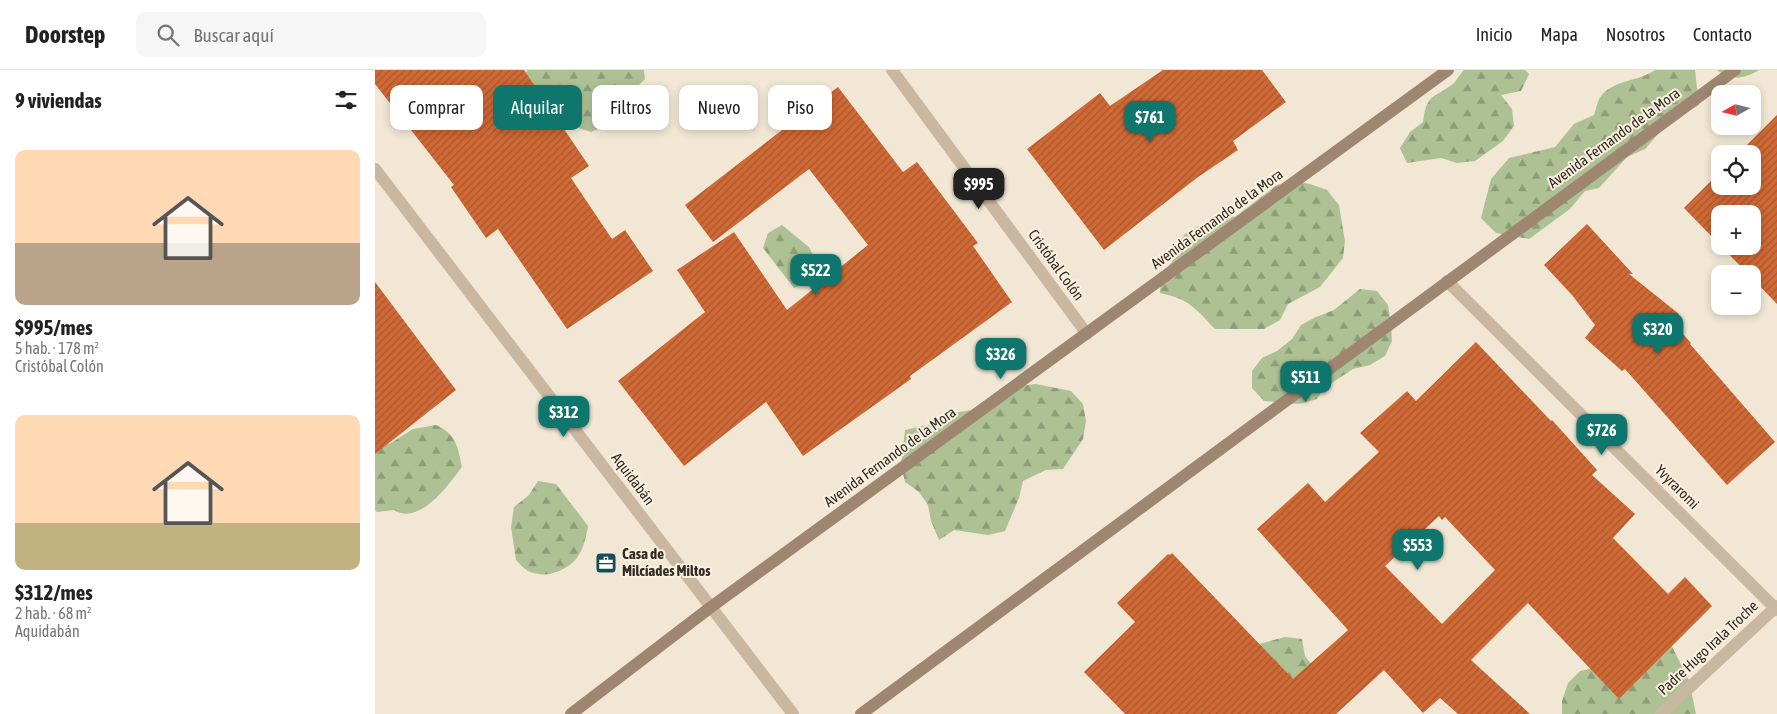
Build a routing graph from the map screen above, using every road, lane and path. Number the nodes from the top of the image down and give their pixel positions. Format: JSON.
{"nodes":[{"id":1,"x":893,"y":70,"type":"edge"},
{"id":2,"x":1448,"y":70,"type":"edge"},
{"id":3,"x":1735,"y":70,"type":"edge"},
{"id":4,"x":375,"y":169,"type":"edge"},
{"id":5,"x":1447,"y":282,"type":"junction"},
{"id":6,"x":1087,"y":334,"type":"junction"},
{"id":7,"x":711,"y":607,"type":"junction"},
{"id":8,"x":1776,"y":608,"type":"edge"},
{"id":9,"x":571,"y":714,"type":"edge"},
{"id":10,"x":793,"y":714,"type":"edge"},
{"id":11,"x":861,"y":714,"type":"edge"},
{"id":12,"x":1661,"y":714,"type":"edge"}],
"edges":[{"from":1,"to":6,"type":"street","name":"Cristóbal Colón"},
{"from":2,"to":6,"type":"main road","name":"Avenida Fernando de la Mora"},
{"from":3,"to":5,"type":"main road","name":"Avenida Fernando de la Mora"},
{"from":4,"to":7,"type":"street","name":"Aquidabán"},
{"from":5,"to":8,"type":"street","name":"Yvyraromi"},
{"from":5,"to":11,"type":"main road","name":"Avenida Fernando de la Mora"},
{"from":6,"to":7,"type":"main road","name":"Avenida Fernando de la Mora"},
{"from":7,"to":9,"type":"main road","name":"Avenida Fernando de la Mora"},
{"from":7,"to":10,"type":"street","name":"Aquidabán"},
{"from":8,"to":12,"type":"street","name":"Padre Hugo Irala Troche"}]}
